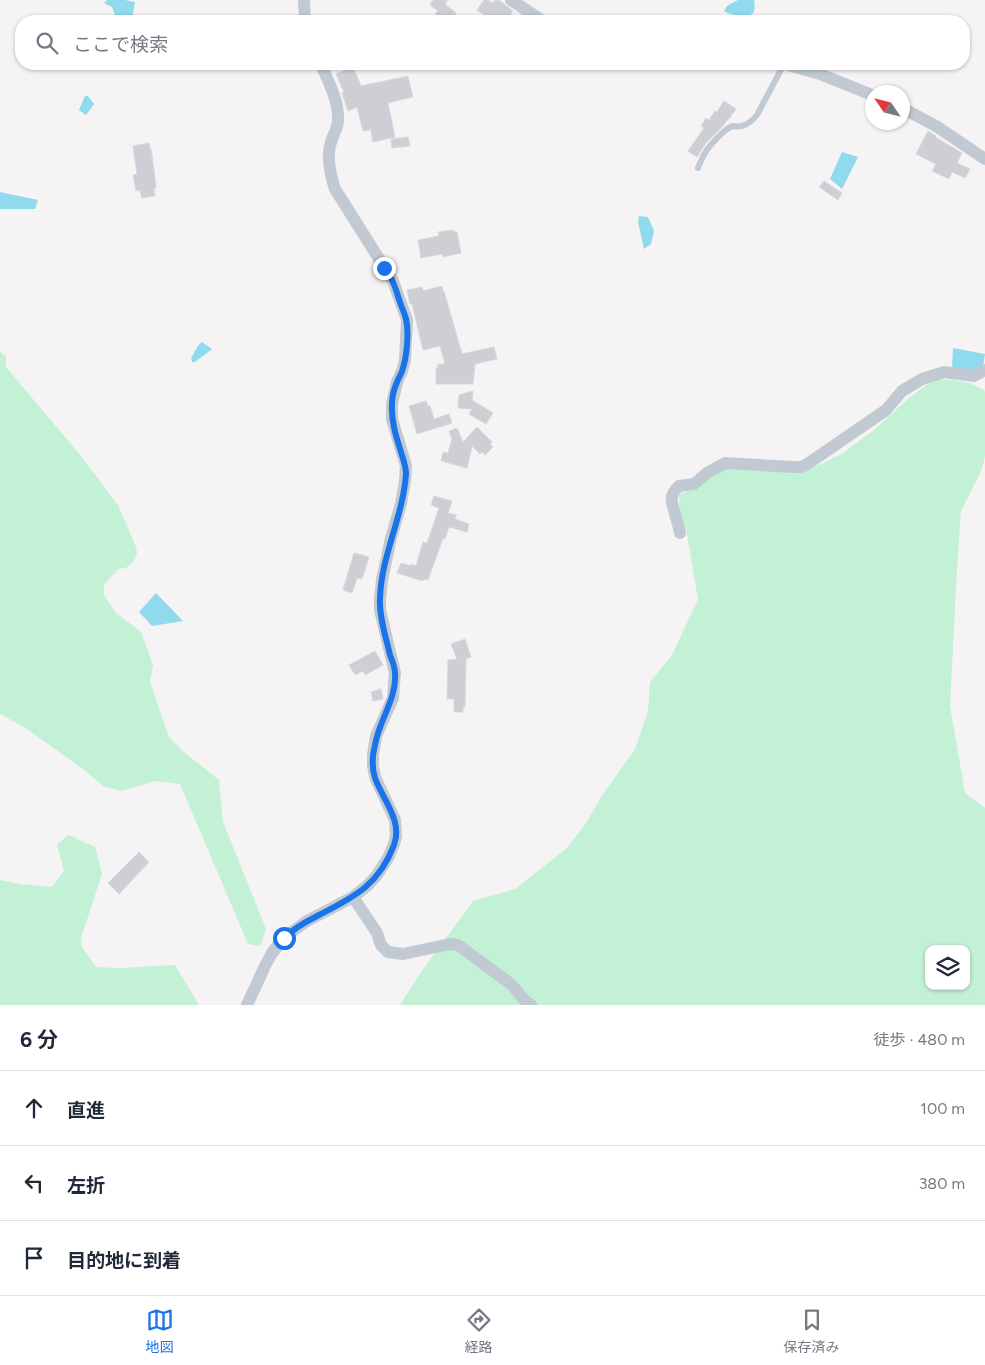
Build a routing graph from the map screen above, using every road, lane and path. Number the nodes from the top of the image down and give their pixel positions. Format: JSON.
{"nodes":[{"id":1,"x":304,"y":0,"type":"edge"},
{"id":2,"x":511,"y":0,"type":"edge"},
{"id":3,"x":304,"y":15,"type":"edge"},
{"id":4,"x":534,"y":15,"type":"edge"},
{"id":5,"x":323,"y":70,"type":"edge"},
{"id":6,"x":782,"y":70,"type":"edge"},
{"id":7,"x":806,"y":70,"type":"edge"},
{"id":8,"x":865,"y":92,"type":"edge"},
{"id":9,"x":910,"y":112,"type":"edge"},
{"id":10,"x":985,"y":159,"type":"edge"},
{"id":11,"x":698,"y":168,"type":"dead end"},
{"id":12,"x":985,"y":370,"type":"edge"},
{"id":13,"x":680,"y":533,"type":"dead end"},
{"id":14,"x":353,"y":897,"type":"junction"},
{"id":15,"x":247,"y":1005,"type":"edge"},
{"id":16,"x":531,"y":1005,"type":"edge"}],
"edges":[{"from":1,"to":3,"type":"street"},
{"from":2,"to":4,"type":"street"},
{"from":5,"to":14,"type":"street"},
{"from":6,"to":11,"type":"lane"},
{"from":7,"to":8,"type":"street"},
{"from":9,"to":10,"type":"street"},
{"from":12,"to":13,"type":"street"},
{"from":14,"to":15,"type":"street"},
{"from":14,"to":16,"type":"street"}]}
